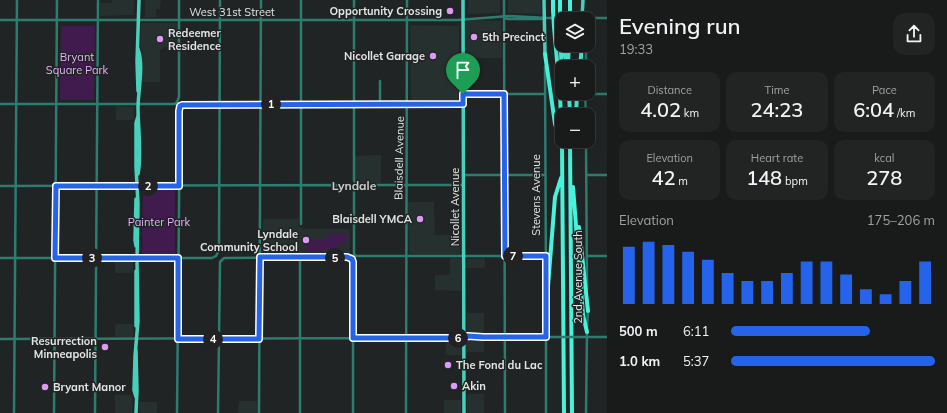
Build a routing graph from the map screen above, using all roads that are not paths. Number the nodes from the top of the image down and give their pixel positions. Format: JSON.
{"nodes":[{"id":1,"x":17,"y":0,"type":"edge"},
{"id":2,"x":56,"y":0,"type":"edge"},
{"id":3,"x":98,"y":0,"type":"edge"},
{"id":4,"x":139,"y":0,"type":"edge"},
{"id":5,"x":179,"y":0,"type":"edge"},
{"id":6,"x":220,"y":0,"type":"edge"},
{"id":7,"x":260,"y":0,"type":"edge"},
{"id":8,"x":301,"y":0,"type":"edge"},
{"id":9,"x":354,"y":0,"type":"edge"},
{"id":10,"x":407,"y":0,"type":"edge"},
{"id":11,"x":463,"y":0,"type":"edge"},
{"id":12,"x":504,"y":0,"type":"edge"},
{"id":13,"x":544,"y":0,"type":"edge"},
{"id":14,"x":553,"y":0,"type":"edge"},
{"id":15,"x":562,"y":0,"type":"edge"},
{"id":16,"x":570,"y":0,"type":"edge"},
{"id":17,"x":583,"y":0,"type":"edge"},
{"id":18,"x":562,"y":10,"type":"joint"},
{"id":19,"x":570,"y":12,"type":"edge"},
{"id":20,"x":584,"y":12,"type":"edge"},
{"id":21,"x":504,"y":17,"type":"junction"},
{"id":22,"x":545,"y":18,"type":"junction"},
{"id":23,"x":555,"y":18,"type":"edge"},
{"id":24,"x":607,"y":18,"type":"edge"},
{"id":25,"x":463,"y":19,"type":"junction"},
{"id":26,"x":595,"y":19,"type":"edge"},
{"id":27,"x":0,"y":20,"type":"edge"},
{"id":28,"x":17,"y":20,"type":"junction"},
{"id":29,"x":56,"y":20,"type":"junction"},
{"id":30,"x":98,"y":20,"type":"junction"},
{"id":31,"x":138,"y":20,"type":"junction"},
{"id":32,"x":179,"y":20,"type":"junction"},
{"id":33,"x":220,"y":20,"type":"junction"},
{"id":34,"x":407,"y":20,"type":"junction"},
{"id":35,"x":260,"y":21,"type":"junction"},
{"id":36,"x":301,"y":21,"type":"junction"},
{"id":37,"x":354,"y":21,"type":"junction"},
{"id":38,"x":545,"y":54,"type":"junction"},
{"id":39,"x":557,"y":60,"type":"edge"},
{"id":40,"x":561,"y":60,"type":"edge"},
{"id":41,"x":380,"y":81,"type":"dead end"},
{"id":42,"x":595,"y":93,"type":"edge"},
{"id":43,"x":463,"y":94,"type":"junction"},
{"id":44,"x":504,"y":94,"type":"junction"},
{"id":45,"x":544,"y":94,"type":"junction"},
{"id":46,"x":607,"y":94,"type":"edge"},
{"id":47,"x":0,"y":104,"type":"edge"},
{"id":48,"x":17,"y":104,"type":"junction"},
{"id":49,"x":56,"y":104,"type":"junction"},
{"id":50,"x":97,"y":104,"type":"junction"},
{"id":51,"x":138,"y":104,"type":"junction"},
{"id":52,"x":220,"y":104,"type":"junction"},
{"id":53,"x":260,"y":104,"type":"junction"},
{"id":54,"x":301,"y":104,"type":"junction"},
{"id":55,"x":354,"y":104,"type":"junction"},
{"id":56,"x":380,"y":104,"type":"junction"},
{"id":57,"x":408,"y":104,"type":"junction"},
{"id":58,"x":463,"y":104,"type":"junction"},
{"id":59,"x":555,"y":124,"type":"edge"},
{"id":60,"x":562,"y":148,"type":"edge"},
{"id":61,"x":570,"y":148,"type":"edge"},
{"id":62,"x":586,"y":148,"type":"edge"},
{"id":63,"x":571,"y":170,"type":"junction"},
{"id":64,"x":562,"y":174,"type":"junction"},
{"id":65,"x":464,"y":175,"type":"junction"},
{"id":66,"x":504,"y":175,"type":"junction"},
{"id":67,"x":546,"y":175,"type":"junction"},
{"id":68,"x":586,"y":175,"type":"junction"},
{"id":69,"x":607,"y":175,"type":"edge"},
{"id":70,"x":407,"y":185,"type":"junction"},
{"id":71,"x":464,"y":185,"type":"junction"},
{"id":72,"x":0,"y":186,"type":"edge"},
{"id":73,"x":16,"y":186,"type":"junction"},
{"id":74,"x":56,"y":186,"type":"junction"},
{"id":75,"x":97,"y":186,"type":"junction"},
{"id":76,"x":137,"y":186,"type":"junction"},
{"id":77,"x":179,"y":186,"type":"junction"},
{"id":78,"x":220,"y":186,"type":"junction"},
{"id":79,"x":260,"y":186,"type":"junction"},
{"id":80,"x":301,"y":186,"type":"junction"},
{"id":81,"x":575,"y":202,"type":"junction"},
{"id":82,"x":300,"y":224,"type":"dead end"},
{"id":83,"x":464,"y":256,"type":"junction"},
{"id":84,"x":505,"y":256,"type":"junction"},
{"id":85,"x":546,"y":256,"type":"junction"},
{"id":86,"x":587,"y":256,"type":"junction"},
{"id":87,"x":607,"y":256,"type":"edge"},
{"id":88,"x":260,"y":257,"type":"junction"},
{"id":89,"x":407,"y":257,"type":"junction"},
{"id":90,"x":0,"y":258,"type":"edge"},
{"id":91,"x":15,"y":258,"type":"junction"},
{"id":92,"x":55,"y":258,"type":"junction"},
{"id":93,"x":96,"y":258,"type":"junction"},
{"id":94,"x":137,"y":258,"type":"junction"},
{"id":95,"x":178,"y":258,"type":"junction"},
{"id":96,"x":300,"y":258,"type":"junction"},
{"id":97,"x":588,"y":310,"type":"junction"},
{"id":98,"x":546,"y":312,"type":"junction"},
{"id":99,"x":586,"y":332,"type":"junction"},
{"id":100,"x":505,"y":337,"type":"junction"},
{"id":101,"x":546,"y":337,"type":"junction"},
{"id":102,"x":587,"y":337,"type":"junction"},
{"id":103,"x":607,"y":337,"type":"edge"},
{"id":104,"x":300,"y":338,"type":"junction"},
{"id":105,"x":353,"y":338,"type":"junction"},
{"id":106,"x":407,"y":338,"type":"junction"},
{"id":107,"x":0,"y":339,"type":"edge"},
{"id":108,"x":14,"y":339,"type":"junction"},
{"id":109,"x":54,"y":339,"type":"junction"},
{"id":110,"x":96,"y":339,"type":"junction"},
{"id":111,"x":136,"y":339,"type":"junction"},
{"id":112,"x":178,"y":339,"type":"junction"},
{"id":113,"x":218,"y":339,"type":"junction"},
{"id":114,"x":259,"y":339,"type":"junction"},
{"id":115,"x":464,"y":339,"type":"junction"},
{"id":116,"x":14,"y":413,"type":"edge"},
{"id":117,"x":54,"y":413,"type":"edge"},
{"id":118,"x":95,"y":413,"type":"edge"},
{"id":119,"x":136,"y":413,"type":"edge"},
{"id":120,"x":177,"y":413,"type":"edge"},
{"id":121,"x":218,"y":413,"type":"edge"},
{"id":122,"x":259,"y":413,"type":"edge"},
{"id":123,"x":300,"y":413,"type":"edge"},
{"id":124,"x":353,"y":413,"type":"edge"},
{"id":125,"x":406,"y":413,"type":"edge"},
{"id":126,"x":464,"y":413,"type":"edge"},
{"id":127,"x":505,"y":413,"type":"edge"},
{"id":128,"x":546,"y":413,"type":"edge"},
{"id":129,"x":564,"y":413,"type":"edge"},
{"id":130,"x":572,"y":413,"type":"edge"},
{"id":131,"x":586,"y":413,"type":"edge"}],
"edges":[{"from":1,"to":28,"type":"street"},
{"from":2,"to":29,"type":"street"},
{"from":3,"to":30,"type":"street"},
{"from":4,"to":31,"type":"main road"},
{"from":5,"to":32,"type":"street"},
{"from":6,"to":33,"type":"street"},
{"from":7,"to":35,"type":"street"},
{"from":8,"to":36,"type":"street"},
{"from":9,"to":37,"type":"street"},
{"from":10,"to":34,"type":"street","name":"Blaisdell Avenue"},
{"from":11,"to":25,"type":"main road","name":"Nicollet Avenue"},
{"from":12,"to":21,"type":"street"},
{"from":13,"to":22,"type":"main road","name":"Stevens Avenue"},
{"from":14,"to":39,"type":"highway","bridge":true},
{"from":15,"to":18,"type":"highway"},
{"from":16,"to":19,"type":"highway","bridge":true},
{"from":17,"to":20,"type":"main road"},
{"from":18,"to":40,"type":"highway","bridge":true},
{"from":21,"to":22,"type":"street","name":"West 31st Street"},
{"from":21,"to":25,"type":"street","name":"West 31st Street"},
{"from":21,"to":44,"type":"street"},
{"from":22,"to":23,"type":"street","name":"West 31st Street"},
{"from":22,"to":38,"type":"main road","name":"Stevens Avenue"},
{"from":24,"to":26,"type":"street","name":"West 31st Street"},
{"from":25,"to":34,"type":"street","name":"West 31st Street"},
{"from":25,"to":43,"type":"main road","name":"Nicollet Avenue"},
{"from":27,"to":28,"type":"street","name":"West 31st Street"},
{"from":28,"to":29,"type":"street","name":"West 31st Street"},
{"from":28,"to":48,"type":"street"},
{"from":29,"to":30,"type":"street","name":"West 31st Street"},
{"from":29,"to":49,"type":"street"},
{"from":30,"to":31,"type":"street","name":"West 31st Street"},
{"from":30,"to":50,"type":"street"},
{"from":31,"to":32,"type":"street","name":"West 31st Street"},
{"from":31,"to":51,"type":"main road"},
{"from":32,"to":33,"type":"street","name":"West 31st Street"},
{"from":32,"to":51,"type":"street"},
{"from":33,"to":35,"type":"street","name":"West 31st Street"},
{"from":33,"to":52,"type":"street"},
{"from":34,"to":37,"type":"street","name":"West 31st Street"},
{"from":34,"to":57,"type":"street","name":"Blaisdell Avenue"},
{"from":35,"to":36,"type":"street","name":"West 31st Street"},
{"from":35,"to":53,"type":"street"},
{"from":36,"to":37,"type":"street","name":"West 31st Street"},
{"from":36,"to":54,"type":"street"},
{"from":37,"to":55,"type":"street"},
{"from":38,"to":45,"type":"street","name":"Stevens Avenue"},
{"from":38,"to":59,"type":"highway"},
{"from":41,"to":56,"type":"street"},
{"from":42,"to":46,"type":"street"},
{"from":43,"to":44,"type":"street"},
{"from":43,"to":58,"type":"main road","name":"Nicollet Avenue"},
{"from":44,"to":45,"type":"street"},
{"from":44,"to":66,"type":"street"},
{"from":45,"to":67,"type":"street","name":"Stevens Avenue"},
{"from":47,"to":48,"type":"street"},
{"from":48,"to":49,"type":"street"},
{"from":48,"to":73,"type":"street"},
{"from":49,"to":50,"type":"street"},
{"from":49,"to":74,"type":"street"},
{"from":50,"to":51,"type":"street"},
{"from":50,"to":75,"type":"street"},
{"from":51,"to":76,"type":"main road"},
{"from":52,"to":53,"type":"street"},
{"from":52,"to":77,"type":"street"},
{"from":52,"to":78,"type":"street"},
{"from":53,"to":54,"type":"street"},
{"from":53,"to":79,"type":"street"},
{"from":54,"to":55,"type":"street"},
{"from":54,"to":80,"type":"street"},
{"from":55,"to":56,"type":"street"},
{"from":55,"to":70,"type":"street"},
{"from":56,"to":57,"type":"street"},
{"from":57,"to":58,"type":"street"},
{"from":57,"to":70,"type":"street","name":"Blaisdell Avenue"},
{"from":58,"to":65,"type":"main road","name":"Nicollet Avenue"},
{"from":60,"to":64,"type":"highway"},
{"from":61,"to":63,"type":"highway"},
{"from":62,"to":68,"type":"street","name":"2nd Avenue South"},
{"from":63,"to":81,"type":"highway"},
{"from":63,"to":130,"type":"highway"},
{"from":64,"to":98,"type":"highway"},
{"from":64,"to":129,"type":"highway"},
{"from":65,"to":66,"type":"street"},
{"from":65,"to":71,"type":"main road","name":"Nicollet Avenue"},
{"from":66,"to":67,"type":"street"},
{"from":66,"to":84,"type":"street"},
{"from":67,"to":85,"type":"street","name":"Stevens Avenue"},
{"from":68,"to":69,"type":"street"},
{"from":68,"to":86,"type":"street","name":"2nd Avenue South"},
{"from":70,"to":71,"type":"street"},
{"from":70,"to":89,"type":"street","name":"Blaisdell Avenue"},
{"from":71,"to":83,"type":"main road","name":"Nicollet Avenue"},
{"from":72,"to":73,"type":"street"},
{"from":73,"to":74,"type":"street"},
{"from":73,"to":91,"type":"street"},
{"from":74,"to":75,"type":"street"},
{"from":74,"to":92,"type":"street"},
{"from":75,"to":76,"type":"street"},
{"from":75,"to":93,"type":"street"},
{"from":76,"to":77,"type":"street"},
{"from":76,"to":94,"type":"main road"},
{"from":77,"to":78,"type":"street"},
{"from":77,"to":95,"type":"street"},
{"from":78,"to":79,"type":"street"},
{"from":78,"to":95,"type":"street"},
{"from":79,"to":80,"type":"street"},
{"from":79,"to":88,"type":"street"},
{"from":80,"to":82,"type":"street"},
{"from":80,"to":89,"type":"street"},
{"from":81,"to":97,"type":"highway"},
{"from":81,"to":99,"type":"highway"},
{"from":83,"to":84,"type":"street"},
{"from":83,"to":89,"type":"street"},
{"from":83,"to":115,"type":"main road","name":"Nicollet Avenue"},
{"from":84,"to":85,"type":"street"},
{"from":84,"to":100,"type":"street"},
{"from":85,"to":98,"type":"street","name":"Stevens Avenue"},
{"from":86,"to":87,"type":"street"},
{"from":86,"to":97,"type":"street","name":"2nd Avenue South"},
{"from":88,"to":96,"type":"street"},
{"from":88,"to":113,"type":"street"},
{"from":88,"to":114,"type":"street"},
{"from":89,"to":106,"type":"street","name":"Blaisdell Avenue"},
{"from":90,"to":91,"type":"street"},
{"from":91,"to":92,"type":"street"},
{"from":91,"to":108,"type":"street"},
{"from":92,"to":93,"type":"street"},
{"from":92,"to":109,"type":"street"},
{"from":93,"to":94,"type":"street"},
{"from":93,"to":110,"type":"street"},
{"from":94,"to":95,"type":"street"},
{"from":94,"to":111,"type":"main road"},
{"from":95,"to":112,"type":"street"},
{"from":96,"to":104,"type":"street"},
{"from":96,"to":105,"type":"street"},
{"from":97,"to":99,"type":"street","name":"2nd Avenue South"},
{"from":98,"to":101,"type":"street","name":"Stevens Avenue"},
{"from":99,"to":102,"type":"street","name":"2nd Avenue South"},
{"from":100,"to":101,"type":"street"},
{"from":100,"to":115,"type":"street"},
{"from":100,"to":127,"type":"street"},
{"from":101,"to":102,"type":"street","bridge":true},
{"from":101,"to":128,"type":"street","name":"Stevens Avenue"},
{"from":102,"to":103,"type":"street"},
{"from":102,"to":131,"type":"street","name":"2nd Avenue South"},
{"from":104,"to":105,"type":"street"},
{"from":104,"to":114,"type":"street"},
{"from":104,"to":123,"type":"street"},
{"from":105,"to":106,"type":"street"},
{"from":105,"to":124,"type":"street"},
{"from":106,"to":115,"type":"street"},
{"from":106,"to":125,"type":"street","name":"Blaisdell Avenue"},
{"from":107,"to":108,"type":"street"},
{"from":108,"to":109,"type":"street"},
{"from":108,"to":116,"type":"street"},
{"from":109,"to":110,"type":"street"},
{"from":109,"to":117,"type":"street"},
{"from":110,"to":111,"type":"street"},
{"from":110,"to":118,"type":"street"},
{"from":111,"to":112,"type":"street"},
{"from":111,"to":119,"type":"main road"},
{"from":112,"to":113,"type":"street"},
{"from":112,"to":120,"type":"street"},
{"from":113,"to":114,"type":"street"},
{"from":113,"to":121,"type":"street"},
{"from":114,"to":122,"type":"street"},
{"from":115,"to":126,"type":"main road","name":"Nicollet Avenue"}]}
